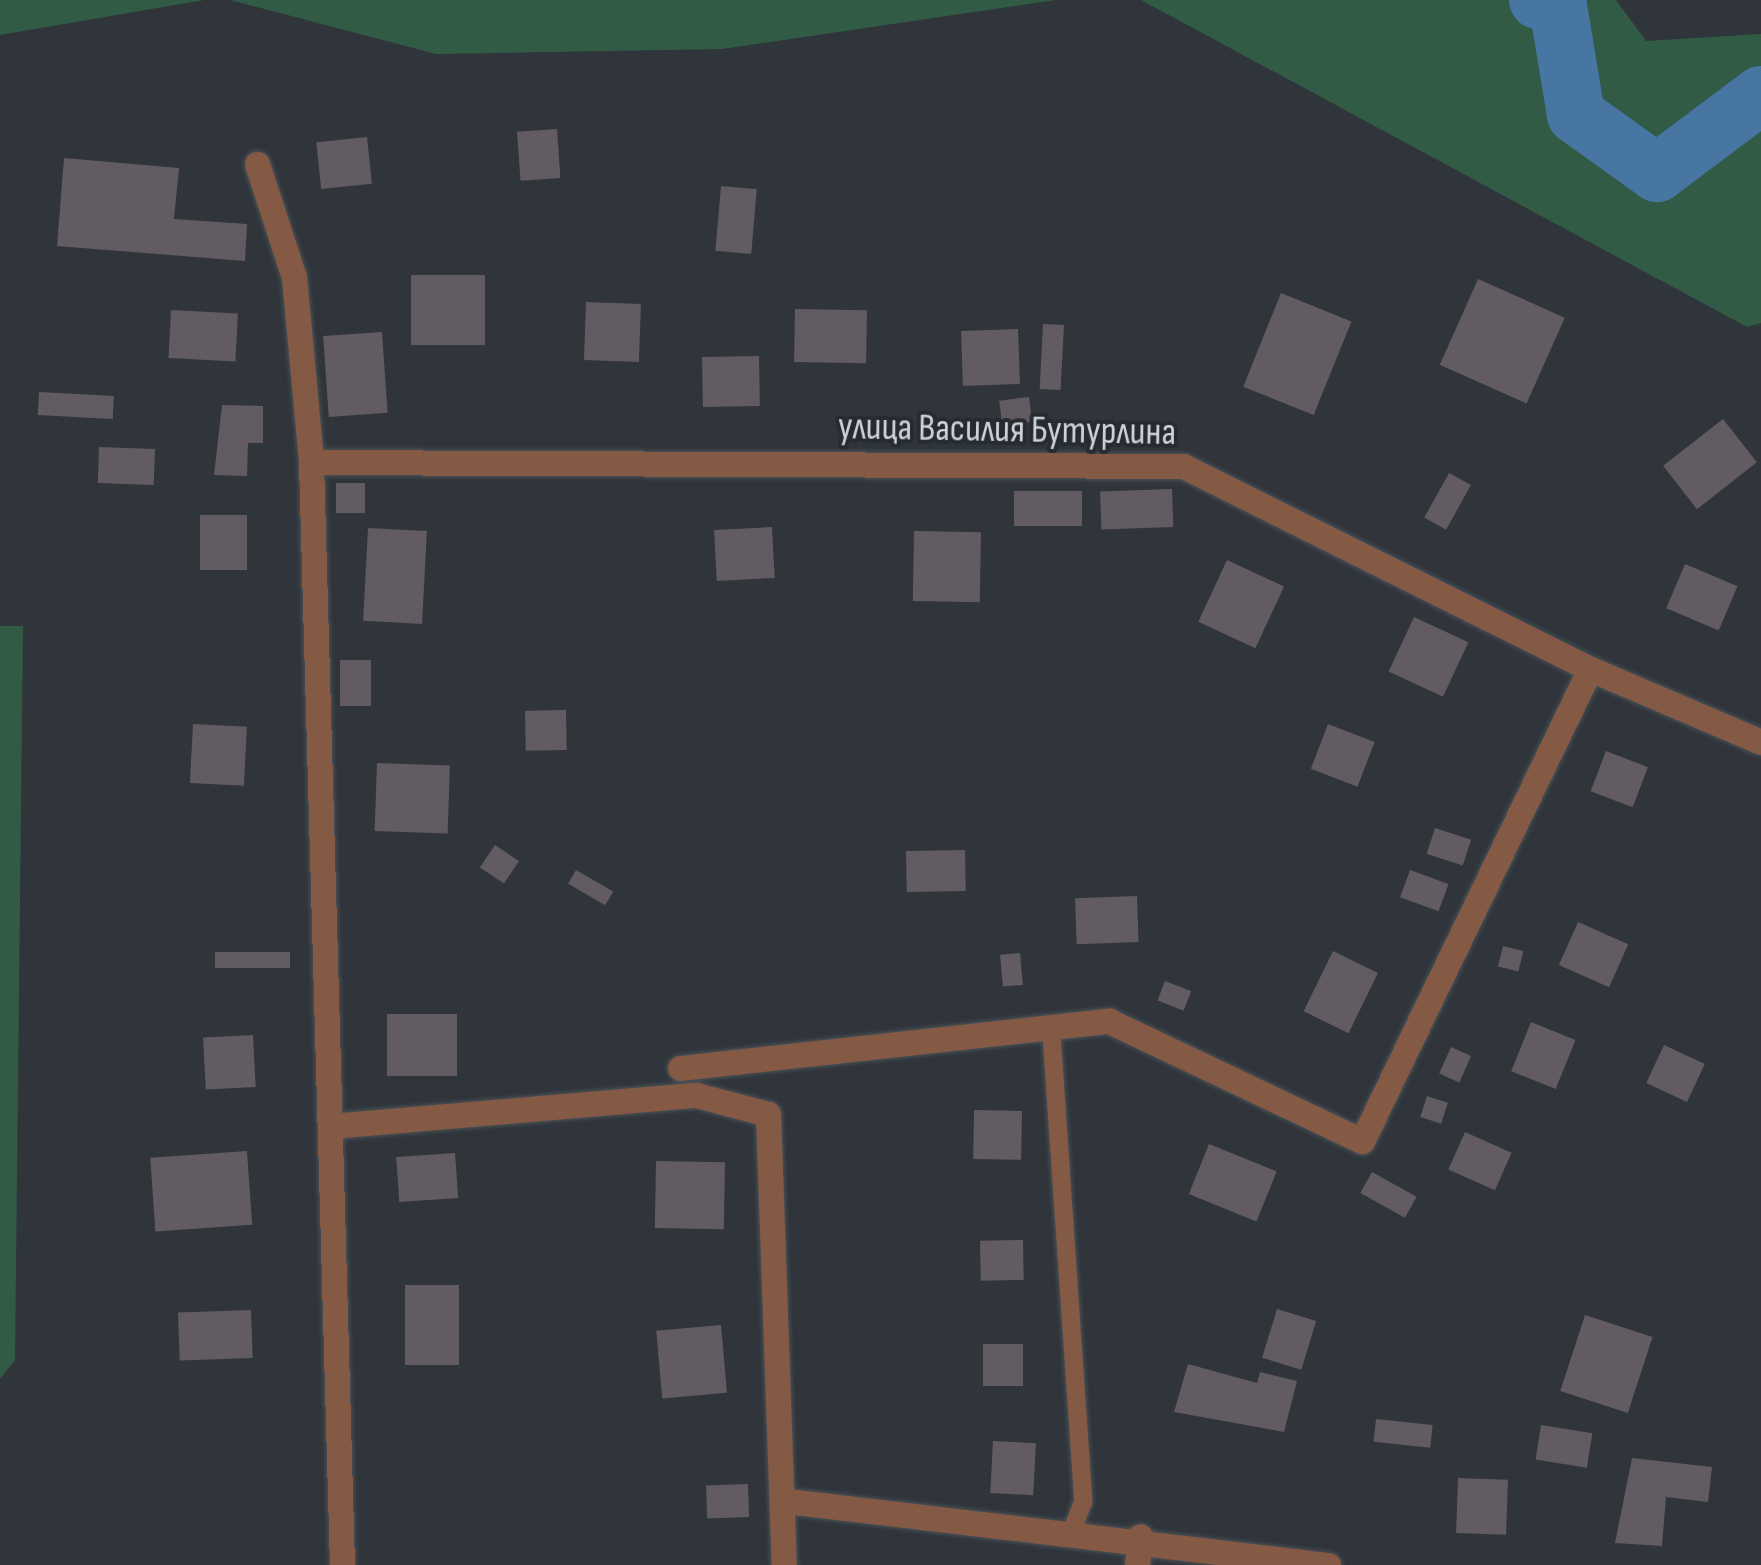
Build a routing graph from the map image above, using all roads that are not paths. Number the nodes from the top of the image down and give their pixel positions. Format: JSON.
{"nodes":[{"id":1,"x":257,"y":164,"type":"dead end"},
{"id":2,"x":311,"y":462,"type":"junction"},
{"id":3,"x":1590,"y":669,"type":"junction"},
{"id":4,"x":1761,"y":741,"type":"edge"},
{"id":5,"x":1051,"y":1027,"type":"junction"},
{"id":6,"x":680,"y":1068,"type":"dead end"},
{"id":7,"x":331,"y":1126,"type":"junction"},
{"id":8,"x":787,"y":1501,"type":"junction"},
{"id":9,"x":1072,"y":1530,"type":"junction"},
{"id":10,"x":1140,"y":1536,"type":"junction"},
{"id":11,"x":342,"y":1565,"type":"edge"},
{"id":12,"x":784,"y":1565,"type":"edge"},
{"id":13,"x":1137,"y":1565,"type":"edge"},
{"id":14,"x":1328,"y":1565,"type":"edge"}],
"edges":[{"from":1,"to":2,"type":"street"},
{"from":2,"to":3,"type":"street","name":"улица Василия Бутурлина"},
{"from":2,"to":7,"type":"street"},
{"from":3,"to":4,"type":"street","name":"улица Василия Бутурлина"},
{"from":3,"to":5,"type":"street"},
{"from":5,"to":6,"type":"street"},
{"from":5,"to":9,"type":"lane"},
{"from":7,"to":8,"type":"street"},
{"from":7,"to":11,"type":"street"},
{"from":8,"to":9,"type":"street"},
{"from":8,"to":12,"type":"street"},
{"from":9,"to":10,"type":"street"},
{"from":10,"to":13,"type":"street"},
{"from":10,"to":14,"type":"street"}]}
